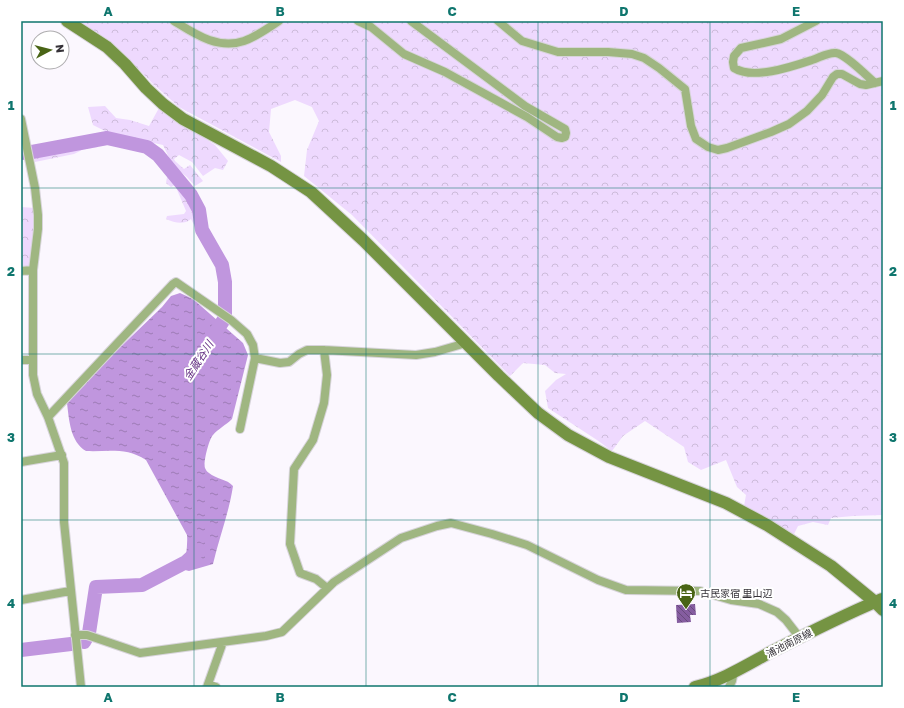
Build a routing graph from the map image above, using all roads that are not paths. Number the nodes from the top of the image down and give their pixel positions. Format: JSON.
{"nodes":[{"id":1,"x":67,"y":21,"type":"edge"},
{"id":2,"x":174,"y":21,"type":"edge"},
{"id":3,"x":279,"y":21,"type":"edge"},
{"id":4,"x":358,"y":21,"type":"edge"},
{"id":5,"x":411,"y":21,"type":"edge"},
{"id":6,"x":498,"y":21,"type":"edge"},
{"id":7,"x":816,"y":21,"type":"edge"},
{"id":8,"x":879,"y":82,"type":"edge"},
{"id":9,"x":21,"y":119,"type":"edge"},
{"id":10,"x":33,"y":270,"type":"junction"},
{"id":11,"x":21,"y":271,"type":"edge"},
{"id":12,"x":466,"y":343,"type":"junction"},
{"id":13,"x":324,"y":350,"type":"junction"},
{"id":14,"x":255,"y":358,"type":"junction"},
{"id":15,"x":21,"y":360,"type":"edge"},
{"id":16,"x":33,"y":360,"type":"junction"},
{"id":17,"x":48,"y":416,"type":"junction"},
{"id":18,"x":240,"y":429,"type":"dead end"},
{"id":19,"x":62,"y":455,"type":"junction"},
{"id":20,"x":21,"y":462,"type":"edge"},
{"id":21,"x":327,"y":588,"type":"junction"},
{"id":22,"x":70,"y":591,"type":"junction"},
{"id":23,"x":21,"y":600,"type":"edge"},
{"id":24,"x":880,"y":603,"type":"edge"},
{"id":25,"x":75,"y":635,"type":"junction"},
{"id":26,"x":800,"y":638,"type":"junction"},
{"id":27,"x":223,"y":642,"type":"junction"},
{"id":28,"x":734,"y":671,"type":"junction"},
{"id":29,"x":210,"y":686,"type":"edge"},
{"id":30,"x":81,"y":687,"type":"edge"},
{"id":31,"x":695,"y":687,"type":"edge"},
{"id":32,"x":729,"y":687,"type":"edge"}],
"edges":[{"from":1,"to":12,"type":"street"},
{"from":2,"to":3,"type":"street"},
{"from":4,"to":5,"type":"street"},
{"from":6,"to":8,"type":"street"},
{"from":7,"to":8,"type":"street"},
{"from":9,"to":10,"type":"street"},
{"from":10,"to":11,"type":"street"},
{"from":10,"to":16,"type":"street"},
{"from":12,"to":13,"type":"street"},
{"from":12,"to":24,"type":"street"},
{"from":13,"to":14,"type":"street"},
{"from":13,"to":21,"type":"street"},
{"from":14,"to":17,"type":"street"},
{"from":14,"to":18,"type":"street"},
{"from":15,"to":16,"type":"street"},
{"from":16,"to":17,"type":"street"},
{"from":17,"to":19,"type":"street"},
{"from":19,"to":20,"type":"street"},
{"from":19,"to":22,"type":"street"},
{"from":21,"to":26,"type":"street"},
{"from":21,"to":27,"type":"street"},
{"from":22,"to":23,"type":"street"},
{"from":22,"to":25,"type":"street"},
{"from":24,"to":26,"type":"street","name":"浦池南原線"},
{"from":25,"to":27,"type":"street"},
{"from":25,"to":30,"type":"street"},
{"from":26,"to":28,"type":"street","name":"浦池南原線"},
{"from":27,"to":29,"type":"street"},
{"from":28,"to":31,"type":"street","name":"浦池南原線"},
{"from":28,"to":32,"type":"street"}]}
